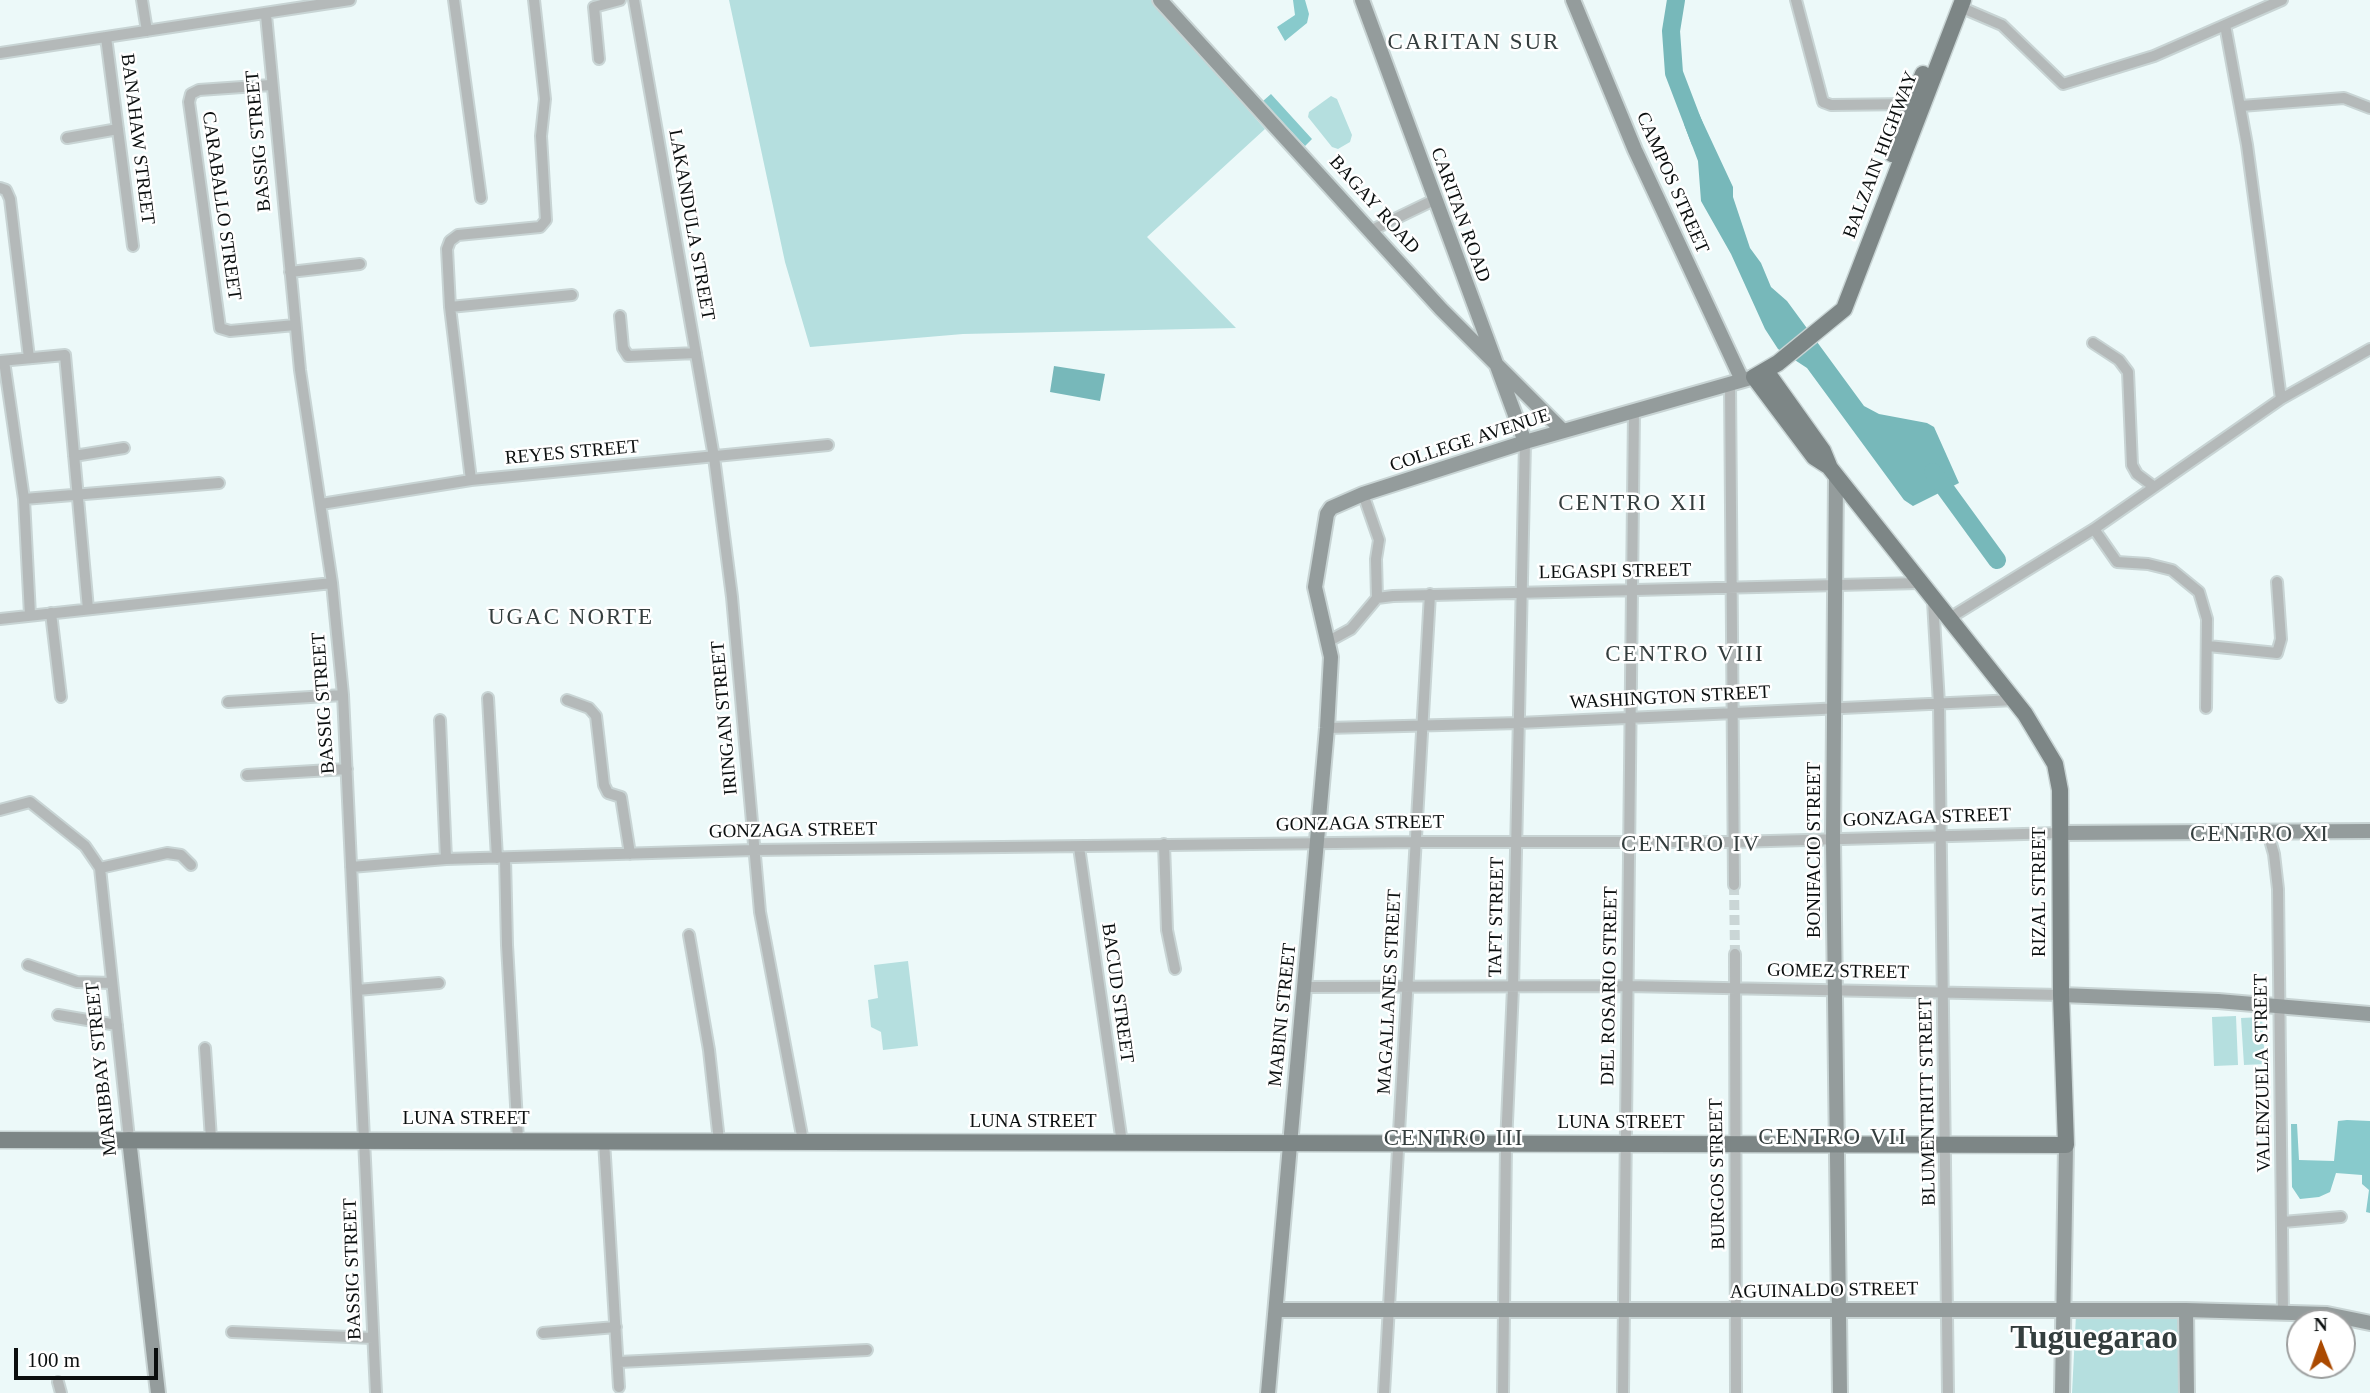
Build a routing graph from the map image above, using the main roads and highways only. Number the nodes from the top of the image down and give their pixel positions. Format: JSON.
{"nodes":[{"id":1,"x":1959,"y":2,"type":"edge"},
{"id":2,"x":1828,"y":323,"type":"junction"},
{"id":3,"x":1754,"y":375,"type":"joint"},
{"id":4,"x":1,"y":1139,"type":"edge"},
{"id":5,"x":2066,"y":1145,"type":"joint"}],
"edges":[{"from":1,"to":2,"type":"main road","name":"BALZAIN HIGHWAY"},
{"from":1,"to":2,"type":"main road","name":"BALZAIN HIGHWAY"},
{"from":2,"to":3,"type":"main road","name":"BALZAIN HIGHWAY"},
{"from":3,"to":5,"type":"main road","name":"RIZAL STREET"},
{"from":4,"to":5,"type":"main road","name":"LUNA STREET"}]}
